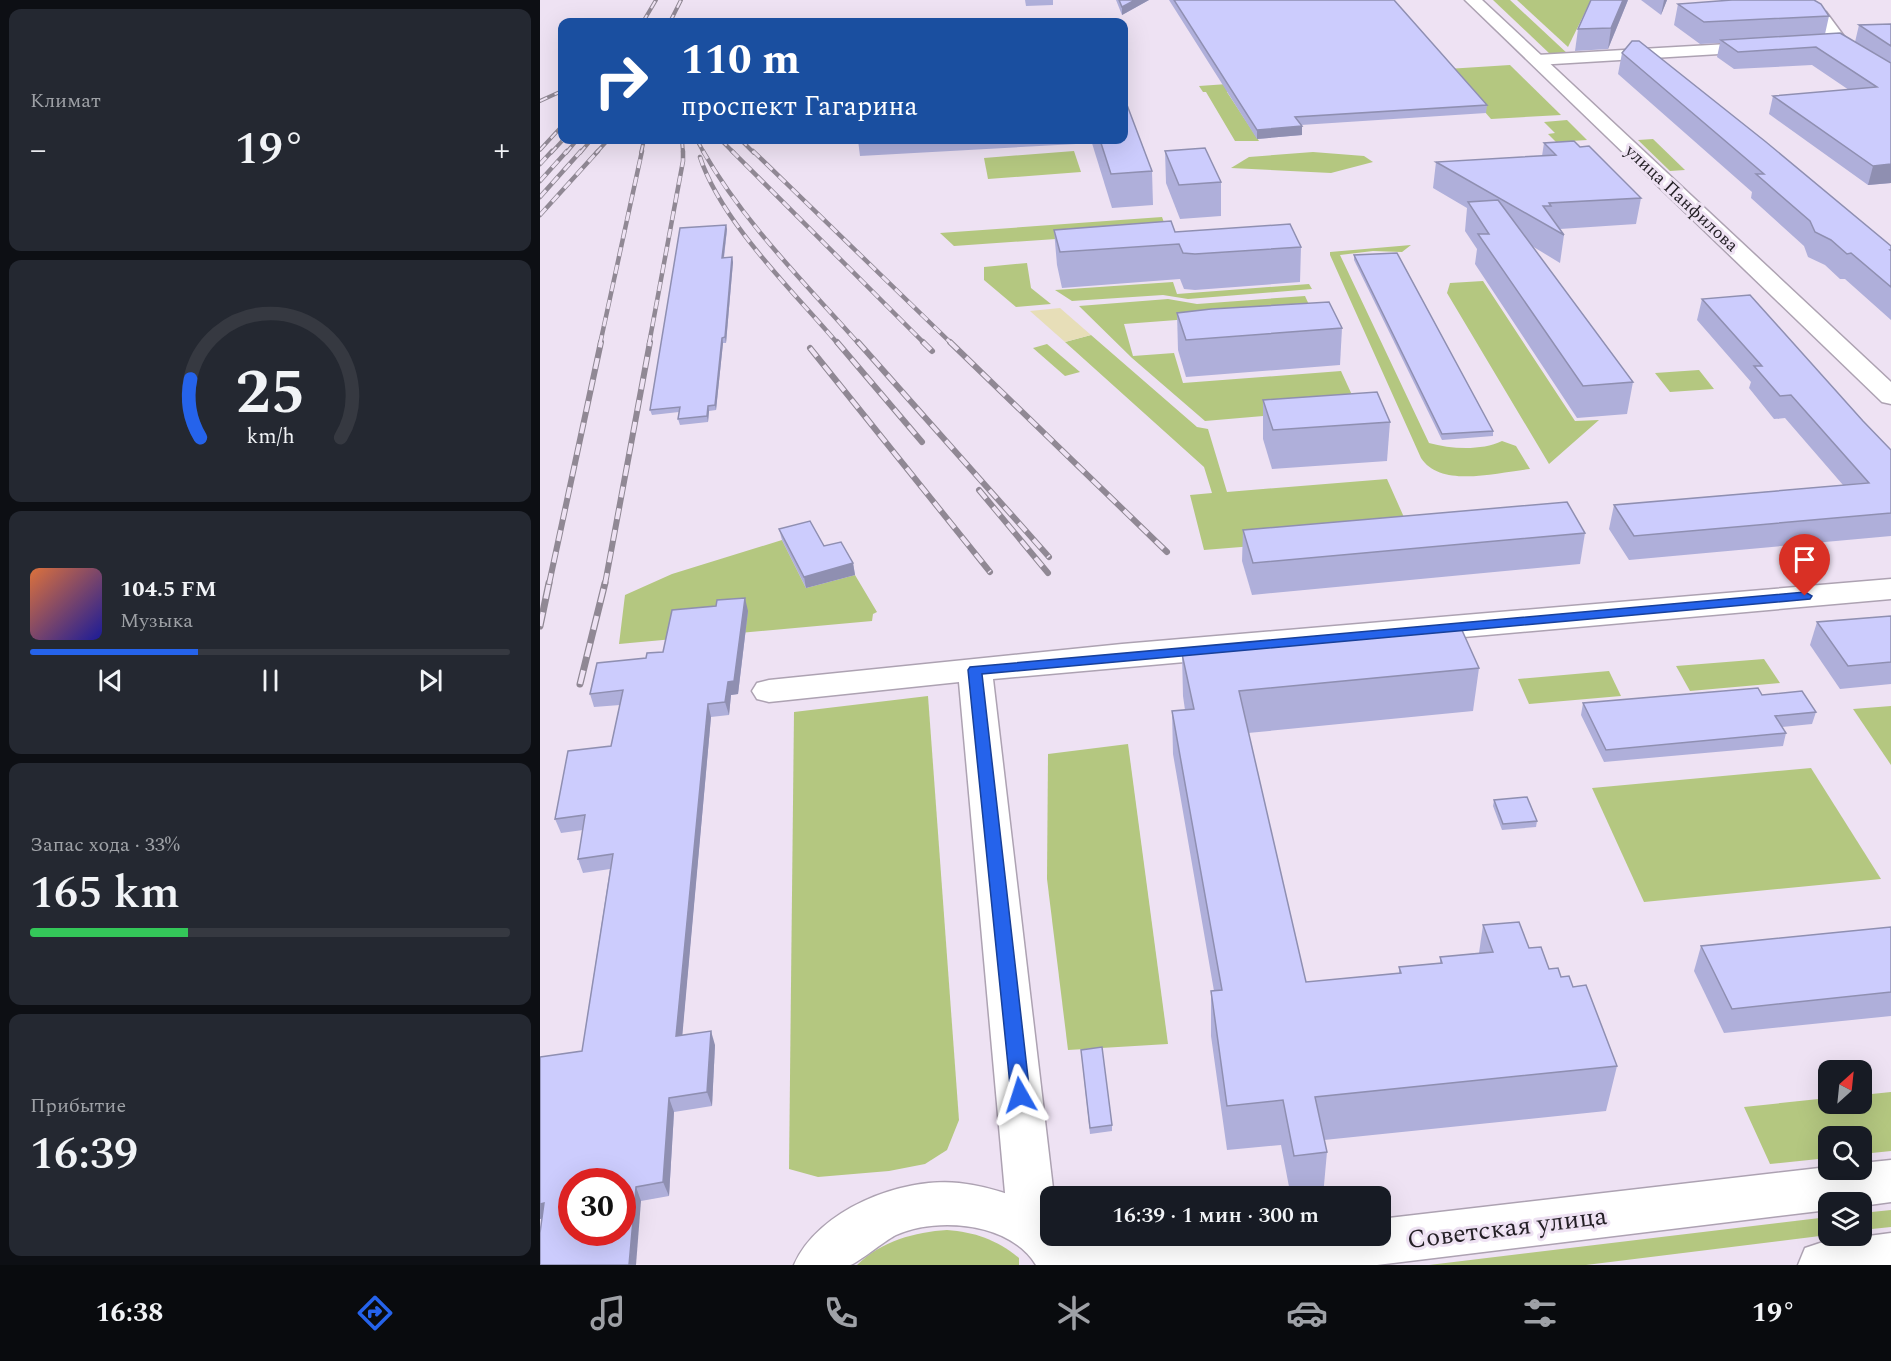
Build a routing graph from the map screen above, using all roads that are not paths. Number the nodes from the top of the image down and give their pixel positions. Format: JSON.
{"nodes":[{"id":1,"x":1473,"y":0,"type":"edge"},
{"id":2,"x":1820,"y":15,"type":"edge"},
{"id":3,"x":1840,"y":43,"type":"junction"},
{"id":4,"x":1817,"y":44,"type":"edge"},
{"id":5,"x":1783,"y":46,"type":"edge"},
{"id":6,"x":1537,"y":60,"type":"junction"},
{"id":7,"x":1891,"y":76,"type":"edge"},
{"id":8,"x":1891,"y":396,"type":"edge"},
{"id":9,"x":1891,"y":589,"type":"edge"},
{"id":10,"x":975,"y":670,"type":"junction"},
{"id":11,"x":769,"y":691,"type":"dead end"},
{"id":12,"x":1891,"y":1181,"type":"edge"},
{"id":13,"x":1042,"y":1186,"type":"edge"},
{"id":14,"x":1040,"y":1239,"type":"edge"},
{"id":15,"x":1391,"y":1241,"type":"edge"},
{"id":16,"x":1057,"y":1246,"type":"edge"},
{"id":17,"x":1345,"y":1246,"type":"edge"},
{"id":18,"x":1891,"y":1256,"type":"edge"},
{"id":19,"x":819,"y":1265,"type":"edge"},
{"id":20,"x":1823,"y":1265,"type":"edge"}],
"edges":[{"from":1,"to":6,"type":"street","name":"улица Панфилова"},
{"from":2,"to":3,"type":"street"},
{"from":3,"to":4,"type":"street"},
{"from":3,"to":7,"type":"street"},
{"from":5,"to":6,"type":"street"},
{"from":6,"to":8,"type":"street","name":"улица Панфилова"},
{"from":9,"to":10,"type":"street"},
{"from":10,"to":11,"type":"street"},
{"from":10,"to":13,"type":"street"},
{"from":12,"to":15,"type":"street","name":"Советская улица"},
{"from":14,"to":19,"type":"street","name":"Советская улица"},
{"from":16,"to":17,"type":"street","name":"Советская улица"},
{"from":18,"to":20,"type":"street"}]}
